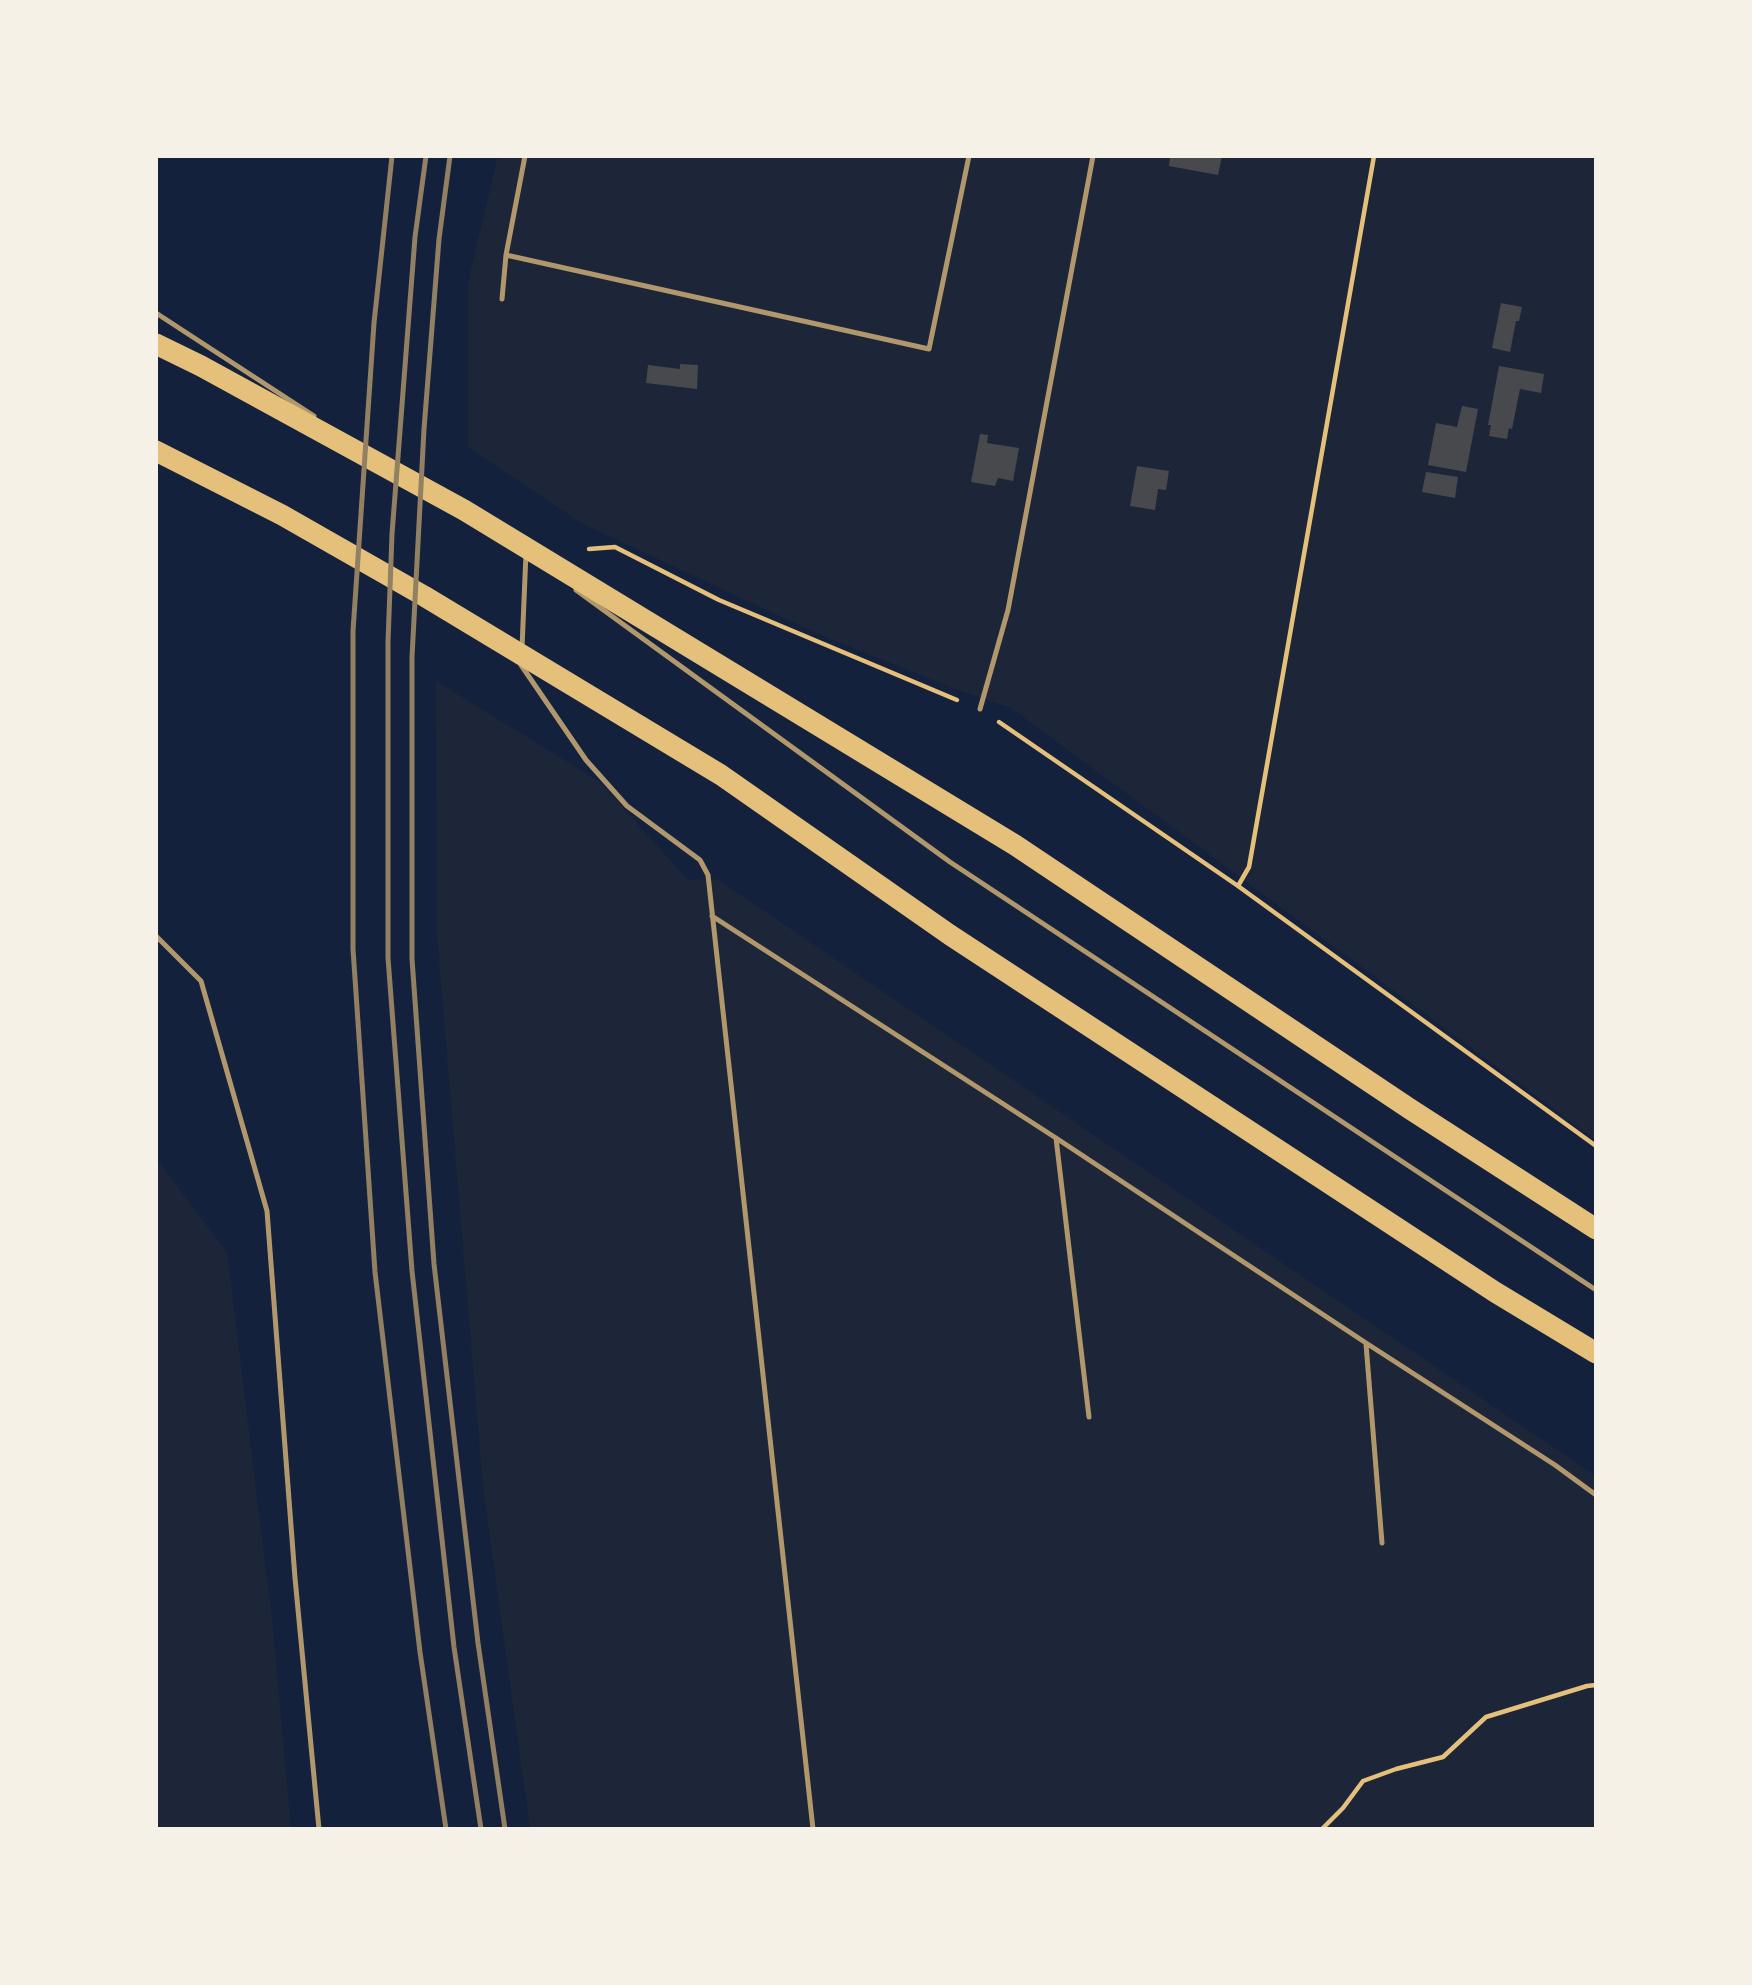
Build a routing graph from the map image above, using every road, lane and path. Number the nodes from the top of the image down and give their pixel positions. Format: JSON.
{"nodes":[{"id":1,"x":525,"y":156,"type":"edge"},
{"id":2,"x":969,"y":156,"type":"edge"},
{"id":3,"x":1093,"y":156,"type":"edge"},
{"id":4,"x":1374,"y":156,"type":"edge"},
{"id":5,"x":506,"y":255,"type":"junction"},
{"id":6,"x":502,"y":299,"type":"dead end"},
{"id":7,"x":156,"y":313,"type":"edge"},
{"id":8,"x":156,"y":344,"type":"edge"},
{"id":9,"x":315,"y":417,"type":"dead end"},
{"id":10,"x":338,"y":432,"type":"dead end"},
{"id":11,"x":156,"y":450,"type":"edge"},
{"id":12,"x":526,"y":553,"type":"junction"},
{"id":13,"x":559,"y":577,"type":"dead end"},
{"id":14,"x":570,"y":586,"type":"dead end"},
{"id":15,"x":980,"y":709,"type":"junction"},
{"id":16,"x":1238,"y":886,"type":"junction"},
{"id":17,"x":712,"y":916,"type":"junction"},
{"id":18,"x":156,"y":936,"type":"edge"},
{"id":19,"x":1056,"y":1138,"type":"junction"},
{"id":20,"x":1596,"y":1146,"type":"edge"},
{"id":21,"x":1596,"y":1229,"type":"edge"},
{"id":22,"x":1596,"y":1290,"type":"edge"},
{"id":23,"x":1366,"y":1343,"type":"junction"},
{"id":24,"x":1596,"y":1353,"type":"edge"},
{"id":25,"x":1089,"y":1417,"type":"dead end"},
{"id":26,"x":1596,"y":1494,"type":"edge"},
{"id":27,"x":1382,"y":1543,"type":"dead end"},
{"id":28,"x":1596,"y":1685,"type":"edge"},
{"id":29,"x":319,"y":1829,"type":"edge"},
{"id":30,"x":813,"y":1829,"type":"edge"},
{"id":31,"x":1322,"y":1829,"type":"edge"}],
"edges":[{"from":1,"to":5,"type":"lane"},
{"from":2,"to":5,"type":"lane"},
{"from":3,"to":15,"type":"lane"},
{"from":4,"to":16,"type":"path"},
{"from":5,"to":6,"type":"lane"},
{"from":7,"to":9,"type":"lane"},
{"from":8,"to":21,"type":"highway"},
{"from":10,"to":12,"type":"lane"},
{"from":11,"to":24,"type":"highway"},
{"from":12,"to":13,"type":"lane"},
{"from":12,"to":15,"type":"path"},
{"from":12,"to":17,"type":"lane"},
{"from":14,"to":22,"type":"lane"},
{"from":15,"to":16,"type":"path"},
{"from":16,"to":20,"type":"path"},
{"from":17,"to":19,"type":"lane"},
{"from":17,"to":30,"type":"lane"},
{"from":18,"to":29,"type":"lane"},
{"from":19,"to":23,"type":"lane"},
{"from":19,"to":25,"type":"lane"},
{"from":23,"to":26,"type":"lane"},
{"from":23,"to":27,"type":"lane"},
{"from":28,"to":31,"type":"path"}]}
